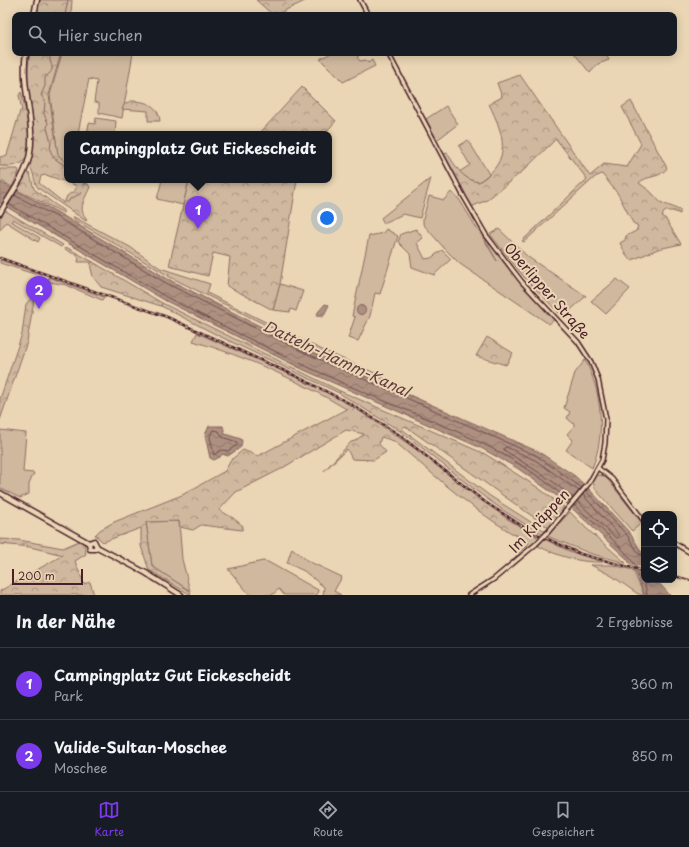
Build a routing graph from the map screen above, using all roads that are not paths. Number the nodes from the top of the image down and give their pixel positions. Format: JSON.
{"nodes":[{"id":1,"x":37,"y":0,"type":"edge"},
{"id":2,"x":360,"y":0,"type":"edge"},
{"id":3,"x":35,"y":12,"type":"edge"},
{"id":4,"x":366,"y":12,"type":"edge"},
{"id":5,"x":26,"y":56,"type":"edge"},
{"id":6,"x":390,"y":56,"type":"edge"},
{"id":7,"x":1,"y":211,"type":"edge"},
{"id":8,"x":598,"y":468,"type":"junction"},
{"id":9,"x":0,"y":493,"type":"edge"},
{"id":10,"x":641,"y":517,"type":"edge"},
{"id":11,"x":677,"y":545,"type":"edge"},
{"id":12,"x":689,"y":552,"type":"edge"},
{"id":13,"x":181,"y":595,"type":"edge"},
{"id":14,"x":469,"y":595,"type":"edge"}],
"edges":[{"from":1,"to":3,"type":"main road"},
{"from":2,"to":4,"type":"street"},
{"from":5,"to":7,"type":"main road"},
{"from":6,"to":8,"type":"street","name":"Oberlipper Straße"},
{"from":8,"to":10,"type":"street"},
{"from":8,"to":14,"type":"street","name":"Im Knäppen","bridge":true},
{"from":9,"to":13,"type":"main road"},
{"from":11,"to":12,"type":"street"}]}
